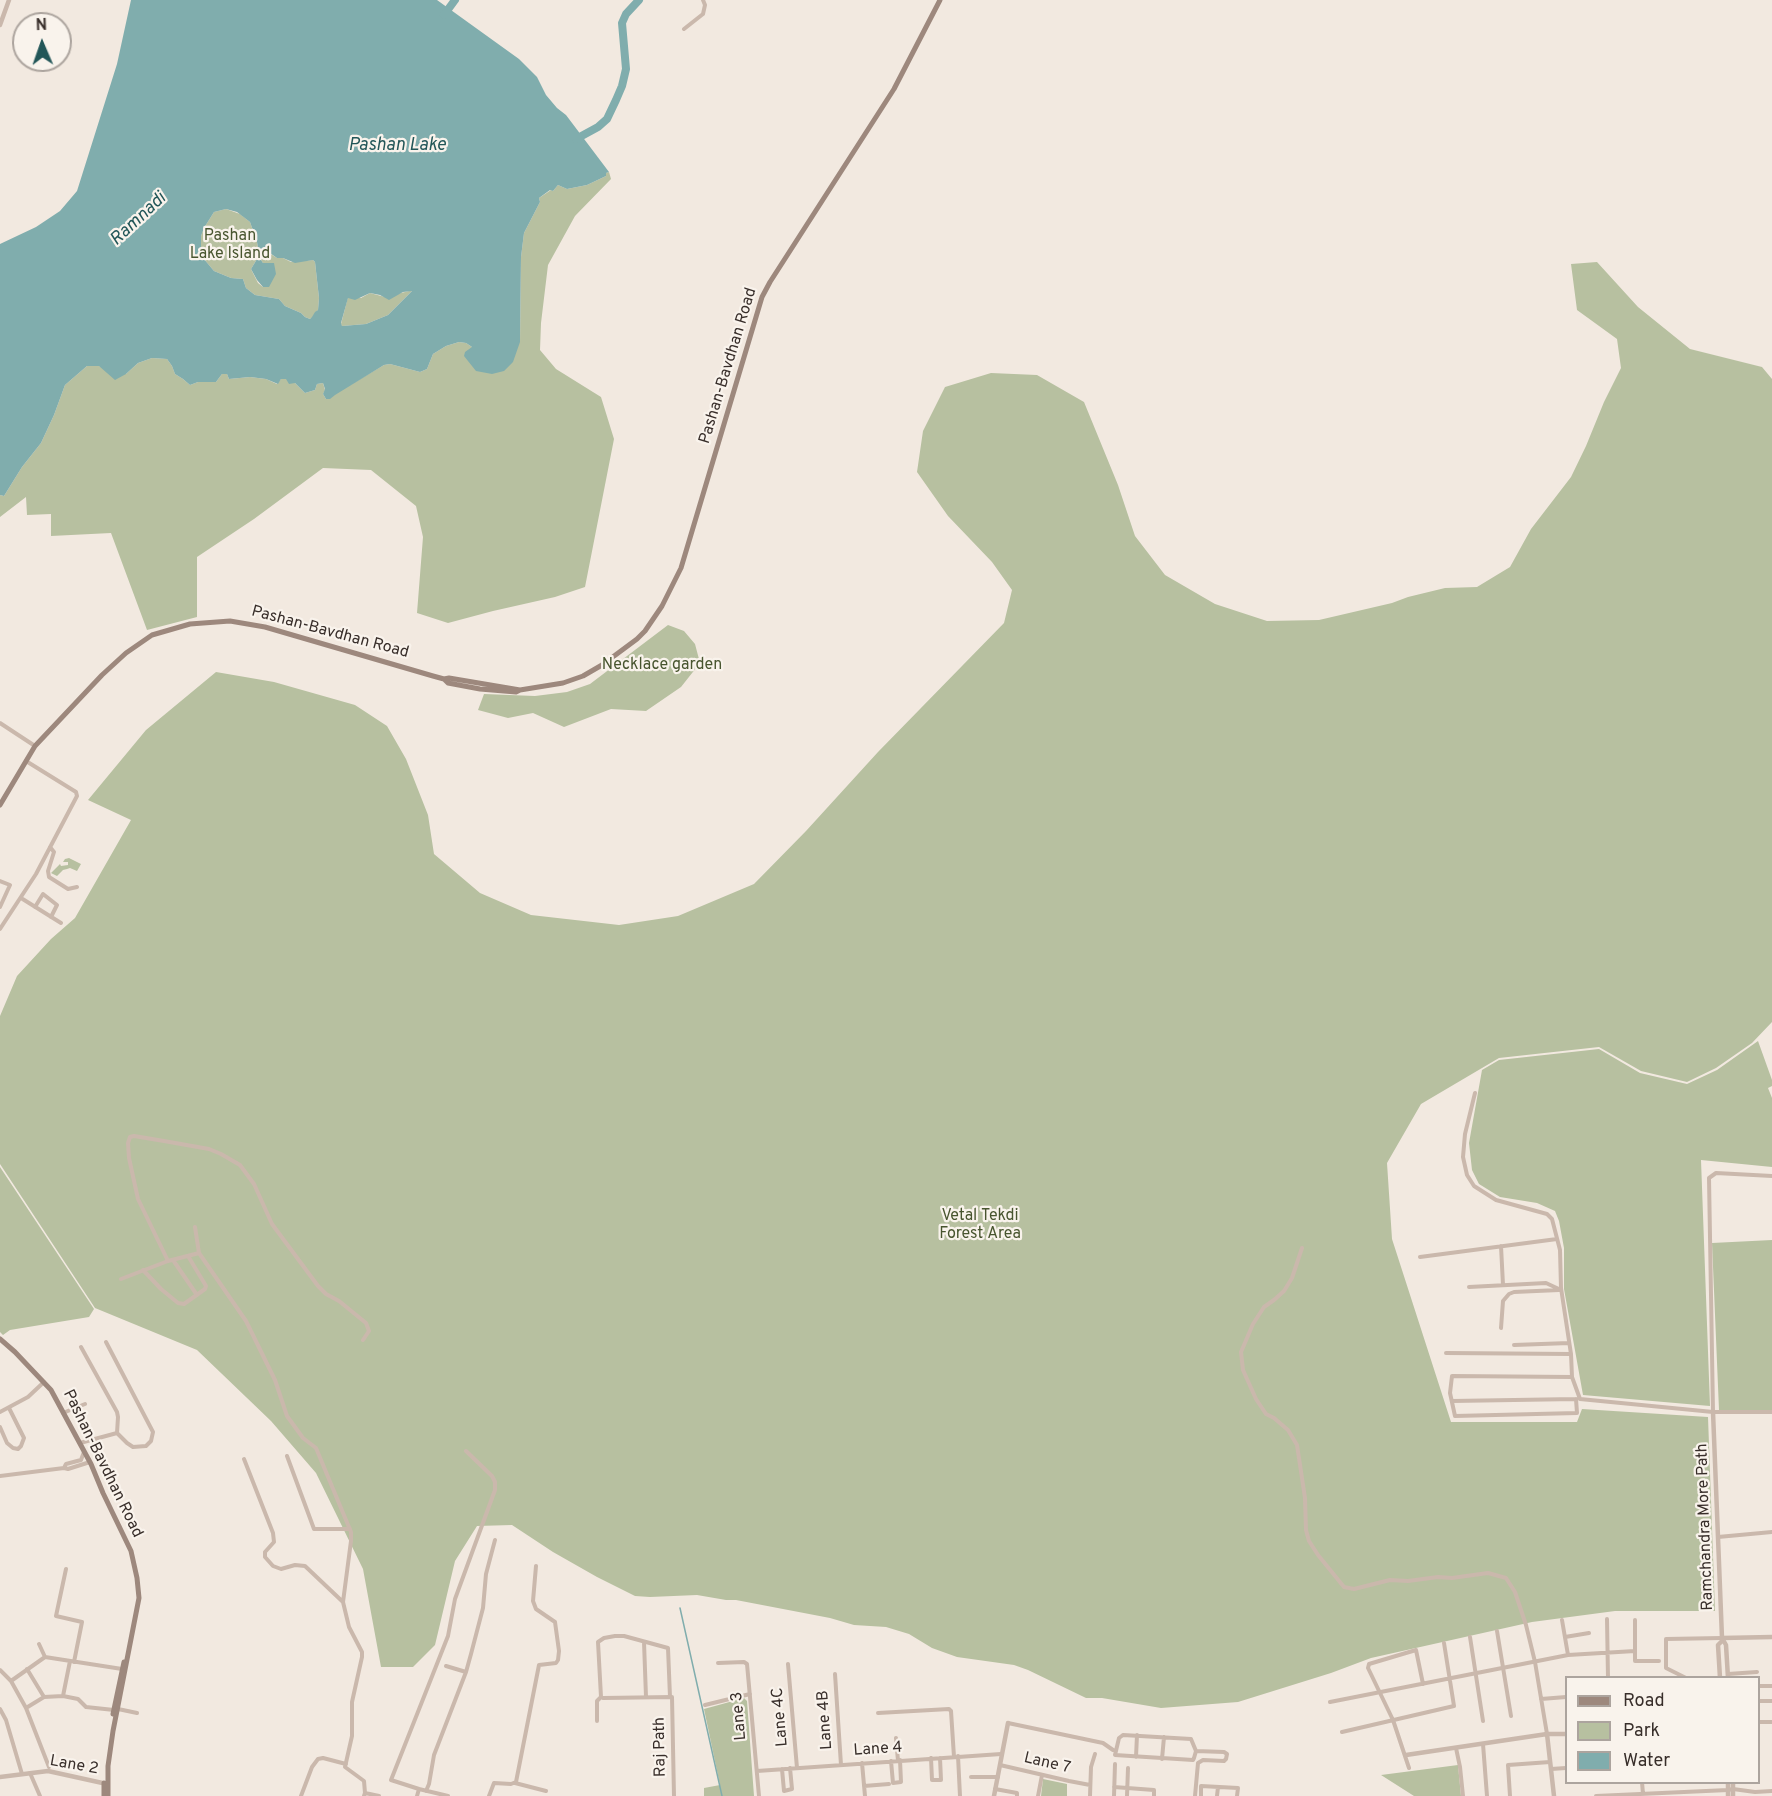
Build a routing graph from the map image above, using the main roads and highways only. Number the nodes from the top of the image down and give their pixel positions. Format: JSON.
{"nodes":[{"id":1,"x":940,"y":0,"type":"edge"},
{"id":2,"x":0,"y":805,"type":"edge"},
{"id":3,"x":0,"y":1340,"type":"edge"},
{"id":4,"x":128,"y":1655,"type":"junction"},
{"id":5,"x":116,"y":1710,"type":"junction"},
{"id":6,"x":106,"y":1796,"type":"edge"}],
"edges":[{"from":1,"to":2,"type":"main road","name":"Pashan-Bavdhan Road"},
{"from":3,"to":4,"type":"main road","name":"Pashan-Bavdhan Road"},
{"from":4,"to":5,"type":"main road","name":"Pashan-Bavdhan Road"},
{"from":4,"to":5,"type":"main road","name":"Pashan-Bavdhan Road"},
{"from":5,"to":6,"type":"main road","name":"Pashan-Bavdhan Road"}]}
